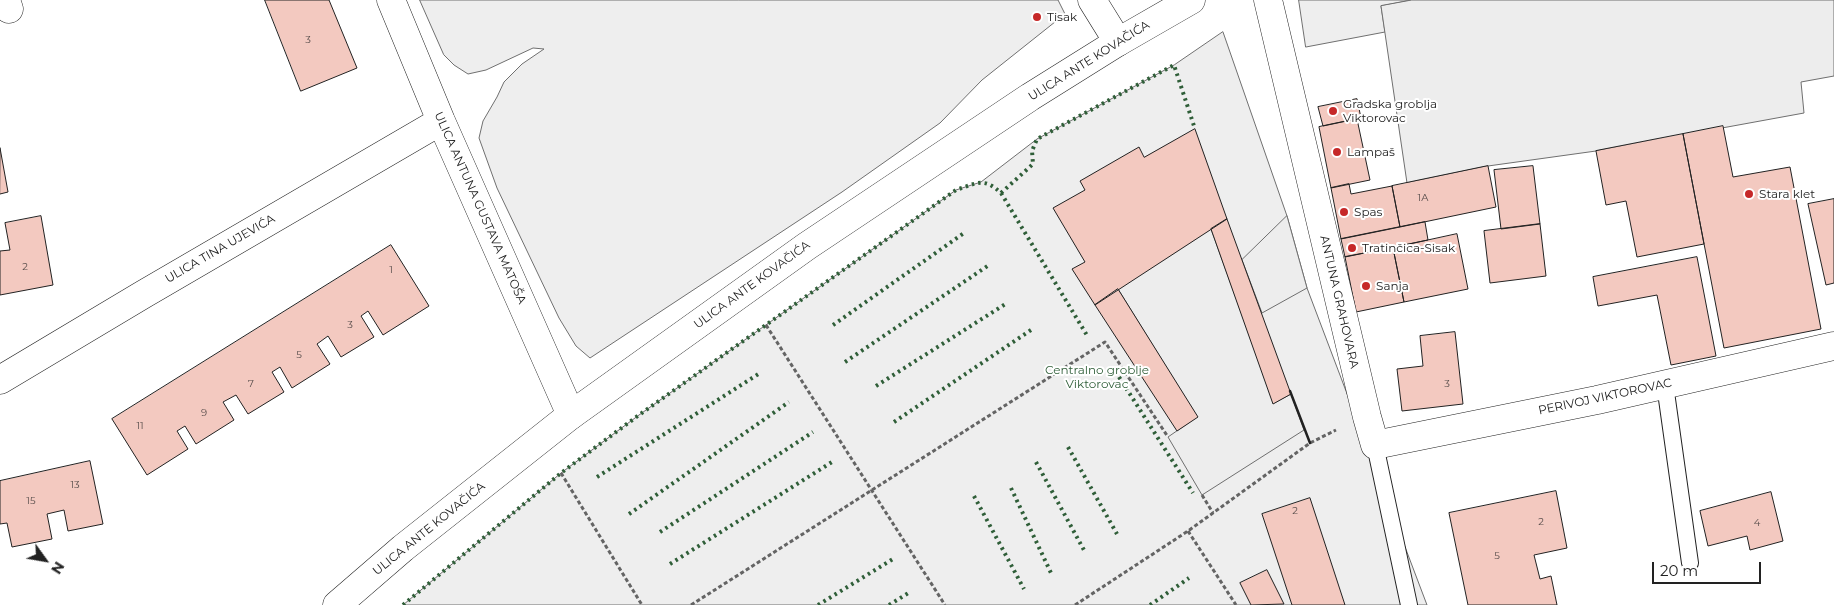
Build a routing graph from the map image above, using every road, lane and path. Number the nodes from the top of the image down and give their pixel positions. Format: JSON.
{"nodes":[{"id":1,"x":391,"y":0,"type":"edge"},
{"id":2,"x":1092,"y":0,"type":"edge"},
{"id":3,"x":1192,"y":0,"type":"edge"},
{"id":4,"x":1268,"y":0,"type":"edge"},
{"id":5,"x":1118,"y":42,"type":"junction"},
{"id":6,"x":441,"y":121,"type":"junction"},
{"id":7,"x":766,"y":325,"type":"dead end"},
{"id":8,"x":1834,"y":346,"type":"edge"},
{"id":9,"x":0,"y":380,"type":"edge"},
{"id":10,"x":1665,"y":385,"type":"junction"},
{"id":11,"x":571,"y":415,"type":"junction"},
{"id":12,"x":1367,"y":417,"type":"junction"},
{"id":13,"x":1168,"y":437,"type":"dead end"},
{"id":14,"x":1375,"y":445,"type":"junction"},
{"id":15,"x":561,"y":473,"type":"dead end"},
{"id":16,"x":872,"y":490,"type":"junction"},
{"id":17,"x":1202,"y":495,"type":"dead end"},
{"id":18,"x":1213,"y":513,"type":"junction"},
{"id":19,"x":1188,"y":531,"type":"junction"},
{"id":20,"x":1690,"y":563,"type":"dead end"},
{"id":21,"x":337,"y":605,"type":"edge"},
{"id":22,"x":642,"y":605,"type":"edge"},
{"id":23,"x":691,"y":605,"type":"edge"},
{"id":24,"x":946,"y":605,"type":"edge"},
{"id":25,"x":1075,"y":605,"type":"edge"},
{"id":26,"x":1236,"y":605,"type":"edge"},
{"id":27,"x":1409,"y":605,"type":"edge"}],
"edges":[{"from":1,"to":6,"type":"street","name":"ULICA ANTUNA GUSTAVA MATOŠA"},
{"from":2,"to":5,"type":"street"},
{"from":3,"to":5,"type":"street","name":"ULICA ANTE KOVAČIĆA"},
{"from":4,"to":12,"type":"street","name":"ANTUNA GRAHOVARA"},
{"from":5,"to":11,"type":"street","name":"ULICA ANTE KOVAČIĆA"},
{"from":6,"to":9,"type":"street","name":"ULICA TINA UJEVIĆA"},
{"from":6,"to":11,"type":"street","name":"ULICA ANTUNA GUSTAVA MATOŠA"},
{"from":7,"to":16,"type":"path"},
{"from":8,"to":10,"type":"street","name":"PERIVOJ VIKTOROVAC"},
{"from":10,"to":14,"type":"street","name":"PERIVOJ VIKTOROVAC"},
{"from":10,"to":20,"type":"lane"},
{"from":11,"to":21,"type":"street","name":"ULICA ANTE KOVAČIĆA"},
{"from":12,"to":14,"type":"street","name":"ANTUNA GRAHOVARA"},
{"from":12,"to":18,"type":"path"},
{"from":13,"to":16,"type":"path"},
{"from":14,"to":27,"type":"lane","name":"ANTUNA GRAHOVARA"},
{"from":15,"to":22,"type":"path"},
{"from":16,"to":23,"type":"path"},
{"from":16,"to":24,"type":"path"},
{"from":17,"to":18,"type":"path"},
{"from":18,"to":19,"type":"path"},
{"from":19,"to":25,"type":"path"},
{"from":19,"to":26,"type":"path"}]}
